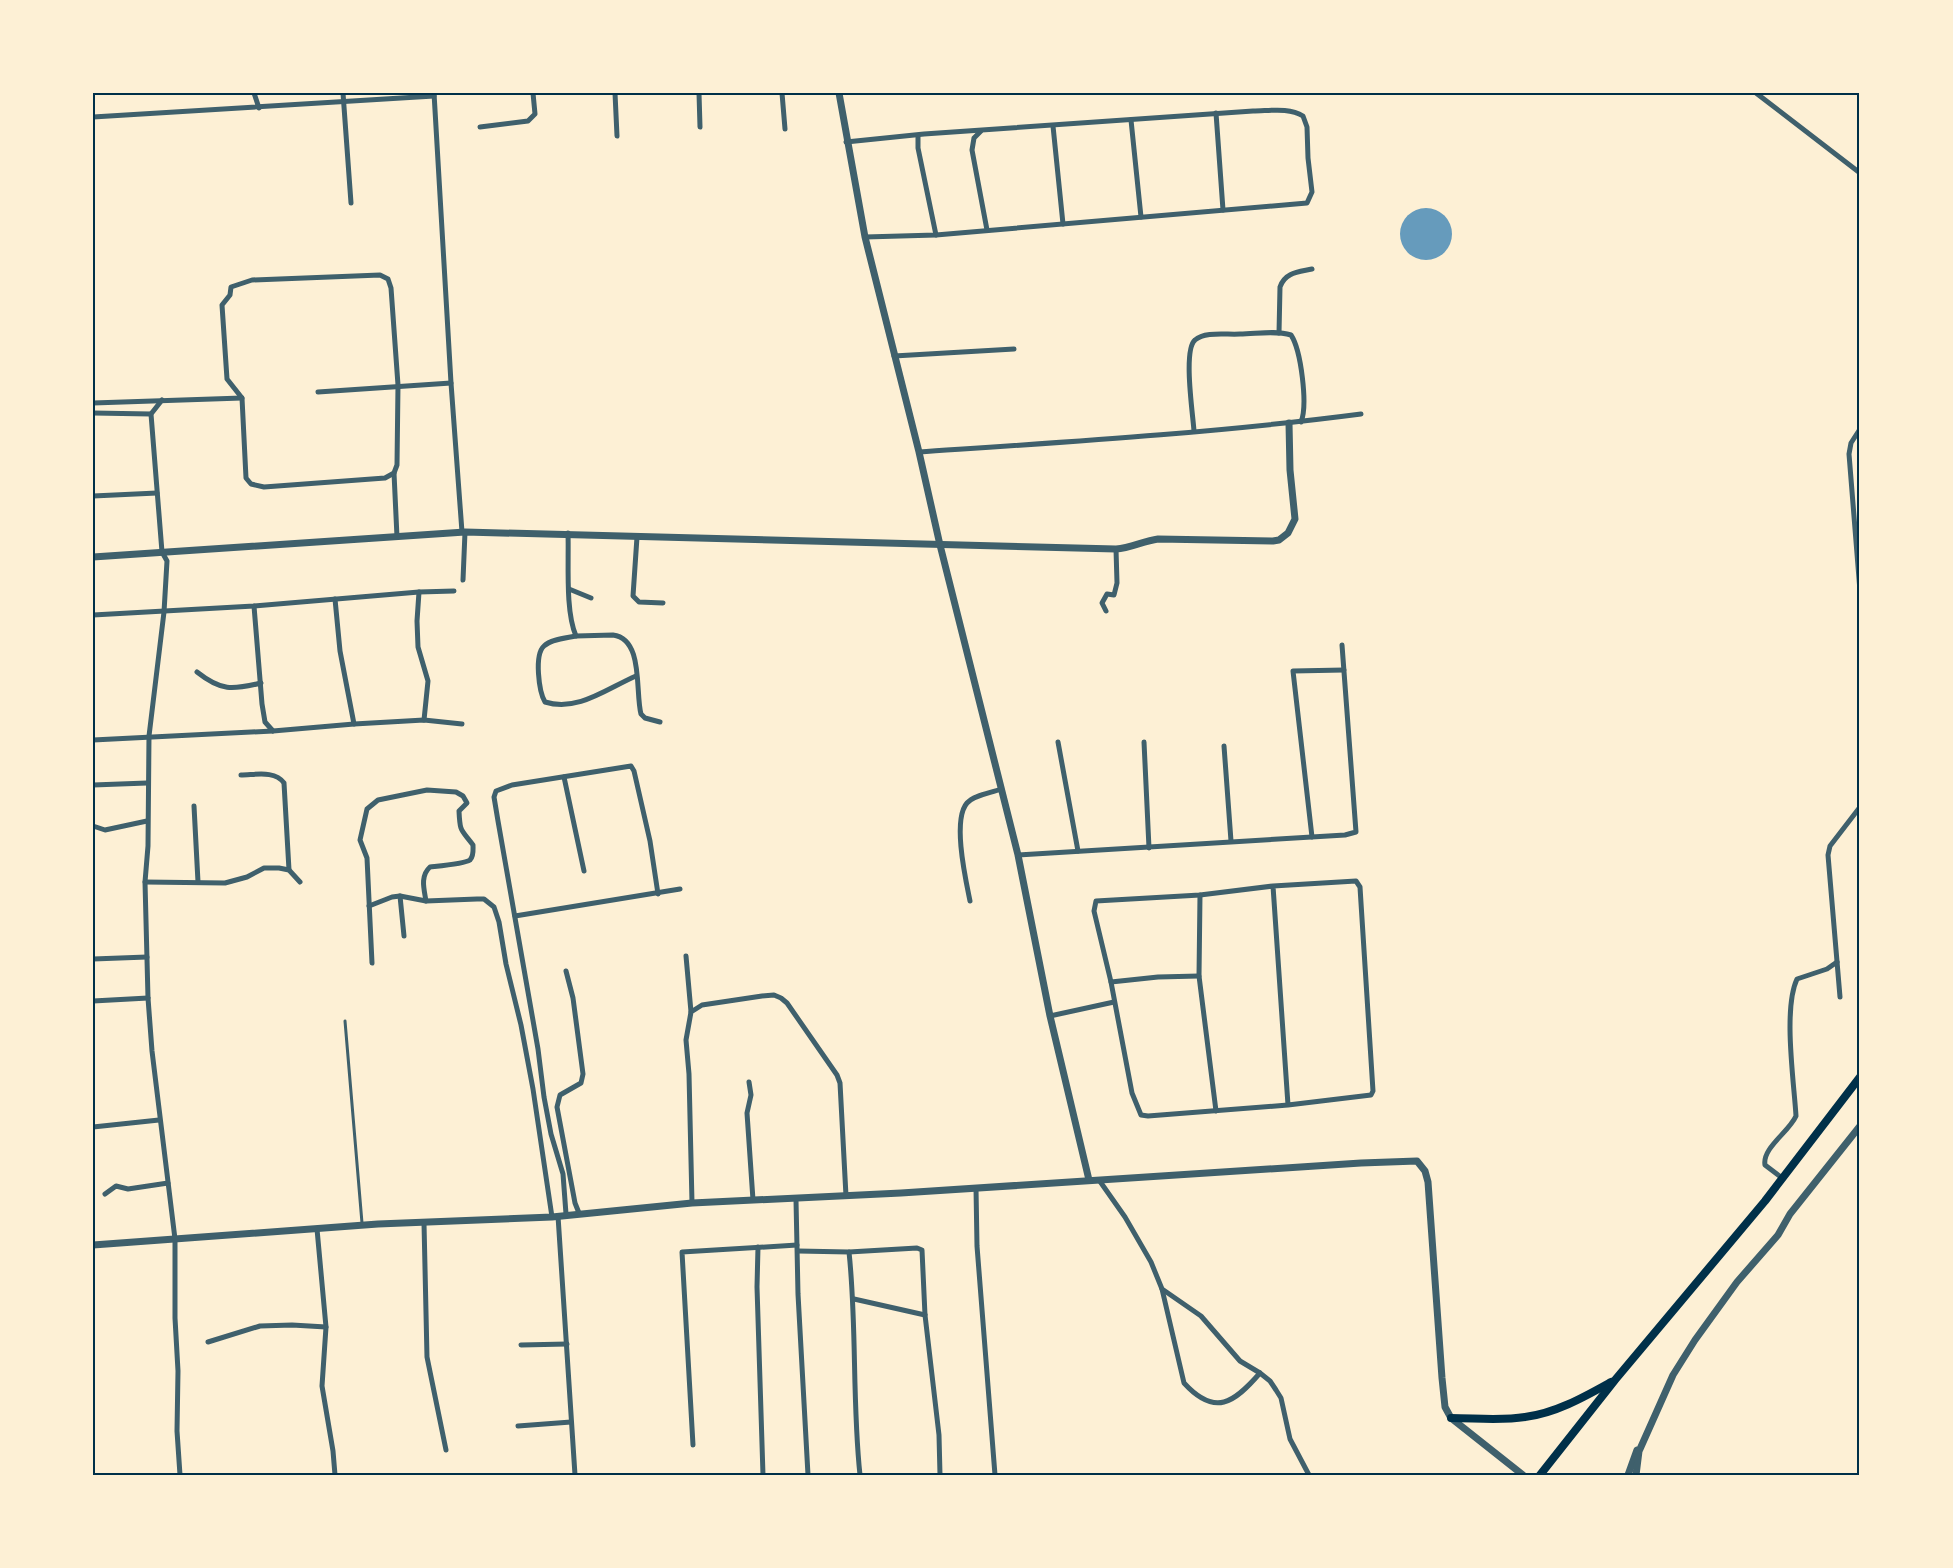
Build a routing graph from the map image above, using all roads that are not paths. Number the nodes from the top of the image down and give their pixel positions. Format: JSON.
{"nodes":[{"id":1,"x":254,"y":93,"type":"edge"},
{"id":2,"x":343,"y":93,"type":"edge"},
{"id":3,"x":533,"y":93,"type":"edge"},
{"id":4,"x":615,"y":93,"type":"edge"},
{"id":5,"x":699,"y":93,"type":"edge"},
{"id":6,"x":782,"y":93,"type":"edge"},
{"id":7,"x":839,"y":93,"type":"edge"},
{"id":8,"x":1756,"y":93,"type":"edge"},
{"id":9,"x":434,"y":95,"type":"edge"},
{"id":10,"x":343,"y":101,"type":"junction"},
{"id":11,"x":259,"y":108,"type":"junction"},
{"id":12,"x":1216,"y":113,"type":"junction"},
{"id":13,"x":93,"y":117,"type":"edge"},
{"id":14,"x":1131,"y":120,"type":"junction"},
{"id":15,"x":1053,"y":126,"type":"junction"},
{"id":16,"x":480,"y":127,"type":"dead end"},
{"id":17,"x":700,"y":127,"type":"dead end"},
{"id":18,"x":785,"y":129,"type":"dead end"},
{"id":19,"x":982,"y":130,"type":"junction"},
{"id":20,"x":617,"y":136,"type":"dead end"},
{"id":21,"x":918,"y":136,"type":"junction"},
{"id":22,"x":846,"y":142,"type":"junction"},
{"id":23,"x":1860,"y":173,"type":"edge"},
{"id":24,"x":351,"y":203,"type":"dead end"},
{"id":25,"x":1223,"y":210,"type":"junction"},
{"id":26,"x":1141,"y":217,"type":"junction"},
{"id":27,"x":1063,"y":224,"type":"junction"},
{"id":28,"x":987,"y":230,"type":"junction"},
{"id":29,"x":936,"y":235,"type":"junction"},
{"id":30,"x":865,"y":237,"type":"junction"},
{"id":31,"x":1312,"y":269,"type":"dead end"},
{"id":32,"x":224,"y":285,"type":"dead end"},
{"id":33,"x":231,"y":287,"type":"junction"},
{"id":34,"x":1279,"y":333,"type":"junction"},
{"id":35,"x":1014,"y":349,"type":"dead end"},
{"id":36,"x":894,"y":356,"type":"junction"},
{"id":37,"x":451,"y":382,"type":"junction"},
{"id":38,"x":398,"y":385,"type":"junction"},
{"id":39,"x":318,"y":392,"type":"dead end"},
{"id":40,"x":242,"y":398,"type":"junction"},
{"id":41,"x":162,"y":400,"type":"junction"},
{"id":42,"x":93,"y":403,"type":"edge"},
{"id":43,"x":93,"y":413,"type":"edge"},
{"id":44,"x":151,"y":414,"type":"junction"},
{"id":45,"x":1361,"y":414,"type":"dead end"},
{"id":46,"x":1301,"y":422,"type":"junction"},
{"id":47,"x":1289,"y":423,"type":"junction"},
{"id":48,"x":1860,"y":429,"type":"edge"},
{"id":49,"x":1194,"y":431,"type":"junction"},
{"id":50,"x":919,"y":452,"type":"junction"},
{"id":51,"x":394,"y":474,"type":"junction"},
{"id":52,"x":157,"y":493,"type":"junction"},
{"id":53,"x":93,"y":496,"type":"edge"},
{"id":54,"x":464,"y":532,"type":"junction"},
{"id":55,"x":567,"y":533,"type":"junction"},
{"id":56,"x":397,"y":537,"type":"junction"},
{"id":57,"x":637,"y":537,"type":"junction"},
{"id":58,"x":940,"y":545,"type":"junction"},
{"id":59,"x":1116,"y":549,"type":"junction"},
{"id":60,"x":162,"y":552,"type":"junction"},
{"id":61,"x":93,"y":557,"type":"edge"},
{"id":62,"x":463,"y":580,"type":"dead end"},
{"id":63,"x":569,"y":589,"type":"junction"},
{"id":64,"x":454,"y":591,"type":"dead end"},
{"id":65,"x":1860,"y":591,"type":"edge"},
{"id":66,"x":419,"y":592,"type":"junction"},
{"id":67,"x":591,"y":598,"type":"dead end"},
{"id":68,"x":335,"y":599,"type":"junction"},
{"id":69,"x":663,"y":603,"type":"dead end"},
{"id":70,"x":254,"y":606,"type":"junction"},
{"id":71,"x":1106,"y":611,"type":"dead end"},
{"id":72,"x":164,"y":612,"type":"junction"},
{"id":73,"x":93,"y":615,"type":"edge"},
{"id":74,"x":576,"y":636,"type":"junction"},
{"id":75,"x":1342,"y":645,"type":"dead end"},
{"id":76,"x":1344,"y":670,"type":"junction"},
{"id":77,"x":197,"y":672,"type":"dead end"},
{"id":78,"x":636,"y":676,"type":"junction"},
{"id":79,"x":261,"y":683,"type":"junction"},
{"id":80,"x":424,"y":720,"type":"junction"},
{"id":81,"x":660,"y":722,"type":"dead end"},
{"id":82,"x":354,"y":724,"type":"junction"},
{"id":83,"x":462,"y":724,"type":"dead end"},
{"id":84,"x":273,"y":731,"type":"junction"},
{"id":85,"x":148,"y":736,"type":"junction"},
{"id":86,"x":93,"y":740,"type":"edge"},
{"id":87,"x":1058,"y":742,"type":"dead end"},
{"id":88,"x":1144,"y":742,"type":"dead end"},
{"id":89,"x":1224,"y":746,"type":"dead end"},
{"id":90,"x":241,"y":775,"type":"dead end"},
{"id":91,"x":564,"y":777,"type":"junction"},
{"id":92,"x":147,"y":783,"type":"junction"},
{"id":93,"x":93,"y":785,"type":"edge"},
{"id":94,"x":1001,"y":789,"type":"junction"},
{"id":95,"x":194,"y":806,"type":"dead end"},
{"id":96,"x":1860,"y":807,"type":"edge"},
{"id":97,"x":147,"y":821,"type":"junction"},
{"id":98,"x":93,"y":826,"type":"edge"},
{"id":99,"x":1312,"y":837,"type":"junction"},
{"id":100,"x":1231,"y":841,"type":"junction"},
{"id":101,"x":1149,"y":848,"type":"junction"},
{"id":102,"x":1078,"y":850,"type":"junction"},
{"id":103,"x":1018,"y":855,"type":"junction"},
{"id":104,"x":290,"y":870,"type":"junction"},
{"id":105,"x":584,"y":871,"type":"dead end"},
{"id":106,"x":145,"y":882,"type":"junction"},
{"id":107,"x":198,"y":882,"type":"junction"},
{"id":108,"x":300,"y":882,"type":"dead end"},
{"id":109,"x":1272,"y":886,"type":"junction"},
{"id":110,"x":680,"y":889,"type":"dead end"},
{"id":111,"x":658,"y":894,"type":"junction"},
{"id":112,"x":1200,"y":895,"type":"junction"},
{"id":113,"x":400,"y":896,"type":"junction"},
{"id":114,"x":426,"y":901,"type":"junction"},
{"id":115,"x":970,"y":901,"type":"dead end"},
{"id":116,"x":369,"y":906,"type":"junction"},
{"id":117,"x":515,"y":916,"type":"junction"},
{"id":118,"x":404,"y":936,"type":"dead end"},
{"id":119,"x":686,"y":956,"type":"dead end"},
{"id":120,"x":147,"y":957,"type":"junction"},
{"id":121,"x":93,"y":959,"type":"edge"},
{"id":122,"x":1837,"y":962,"type":"junction"},
{"id":123,"x":372,"y":963,"type":"dead end"},
{"id":124,"x":566,"y":971,"type":"dead end"},
{"id":125,"x":1199,"y":976,"type":"junction"},
{"id":126,"x":1111,"y":982,"type":"junction"},
{"id":127,"x":1840,"y":997,"type":"dead end"},
{"id":128,"x":148,"y":998,"type":"junction"},
{"id":129,"x":93,"y":1001,"type":"edge"},
{"id":130,"x":1114,"y":1002,"type":"junction"},
{"id":131,"x":691,"y":1012,"type":"junction"},
{"id":132,"x":1050,"y":1016,"type":"junction"},
{"id":133,"x":345,"y":1021,"type":"dead end"},
{"id":134,"x":1860,"y":1077,"type":"edge"},
{"id":135,"x":749,"y":1082,"type":"dead end"},
{"id":136,"x":1288,"y":1105,"type":"junction"},
{"id":137,"x":1216,"y":1111,"type":"junction"},
{"id":138,"x":159,"y":1120,"type":"junction"},
{"id":139,"x":1860,"y":1126,"type":"edge"},
{"id":140,"x":93,"y":1127,"type":"edge"},
{"id":141,"x":1782,"y":1178,"type":"junction"},
{"id":142,"x":1089,"y":1180,"type":"junction"},
{"id":143,"x":1100,"y":1180,"type":"junction"},
{"id":144,"x":168,"y":1183,"type":"junction"},
{"id":145,"x":976,"y":1188,"type":"junction"},
{"id":146,"x":105,"y":1194,"type":"dead end"},
{"id":147,"x":846,"y":1196,"type":"junction"},
{"id":148,"x":753,"y":1200,"type":"junction"},
{"id":149,"x":796,"y":1200,"type":"junction"},
{"id":150,"x":692,"y":1203,"type":"junction"},
{"id":151,"x":579,"y":1213,"type":"junction"},
{"id":152,"x":559,"y":1216,"type":"junction"},
{"id":153,"x":424,"y":1223,"type":"junction"},
{"id":154,"x":362,"y":1225,"type":"junction"},
{"id":155,"x":317,"y":1229,"type":"junction"},
{"id":156,"x":175,"y":1239,"type":"junction"},
{"id":157,"x":93,"y":1245,"type":"edge"},
{"id":158,"x":758,"y":1247,"type":"junction"},
{"id":159,"x":797,"y":1248,"type":"junction"},
{"id":160,"x":849,"y":1252,"type":"junction"},
{"id":161,"x":1162,"y":1289,"type":"junction"},
{"id":162,"x":854,"y":1299,"type":"junction"},
{"id":163,"x":925,"y":1315,"type":"junction"},
{"id":164,"x":326,"y":1327,"type":"junction"},
{"id":165,"x":208,"y":1342,"type":"dead end"},
{"id":166,"x":567,"y":1344,"type":"junction"},
{"id":167,"x":521,"y":1345,"type":"dead end"},
{"id":168,"x":1260,"y":1373,"type":"junction"},
{"id":169,"x":1615,"y":1380,"type":"junction"},
{"id":170,"x":1451,"y":1418,"type":"junction"},
{"id":171,"x":571,"y":1422,"type":"junction"},
{"id":172,"x":518,"y":1426,"type":"dead end"},
{"id":173,"x":693,"y":1445,"type":"dead end"},
{"id":174,"x":1640,"y":1449,"type":"junction"},
{"id":175,"x":446,"y":1450,"type":"dead end"},
{"id":176,"x":180,"y":1475,"type":"edge"},
{"id":177,"x":335,"y":1475,"type":"edge"},
{"id":178,"x":575,"y":1475,"type":"edge"},
{"id":179,"x":763,"y":1475,"type":"edge"},
{"id":180,"x":808,"y":1475,"type":"edge"},
{"id":181,"x":860,"y":1475,"type":"edge"},
{"id":182,"x":940,"y":1475,"type":"edge"},
{"id":183,"x":995,"y":1475,"type":"edge"},
{"id":184,"x":1309,"y":1475,"type":"edge"},
{"id":185,"x":1523,"y":1475,"type":"edge"},
{"id":186,"x":1540,"y":1475,"type":"edge"},
{"id":187,"x":1629,"y":1475,"type":"edge"},
{"id":188,"x":1636,"y":1475,"type":"edge"}],
"edges":[{"from":1,"to":11,"type":"street"},
{"from":2,"to":10,"type":"street"},
{"from":3,"to":16,"type":"street"},
{"from":4,"to":20,"type":"street"},
{"from":5,"to":17,"type":"street"},
{"from":6,"to":18,"type":"street"},
{"from":7,"to":22,"type":"street"},
{"from":8,"to":23,"type":"street"},
{"from":9,"to":10,"type":"street"},
{"from":9,"to":37,"type":"street"},
{"from":10,"to":11,"type":"street"},
{"from":10,"to":24,"type":"street"},
{"from":11,"to":13,"type":"street"},
{"from":12,"to":14,"type":"street"},
{"from":12,"to":25,"type":"street"},
{"from":12,"to":25,"type":"street"},
{"from":14,"to":15,"type":"street"},
{"from":14,"to":26,"type":"street"},
{"from":15,"to":19,"type":"street"},
{"from":15,"to":27,"type":"street"},
{"from":19,"to":21,"type":"street"},
{"from":19,"to":28,"type":"street"},
{"from":21,"to":22,"type":"street"},
{"from":21,"to":29,"type":"street"},
{"from":22,"to":30,"type":"street"},
{"from":25,"to":26,"type":"street"},
{"from":26,"to":27,"type":"street"},
{"from":27,"to":28,"type":"street"},
{"from":28,"to":29,"type":"street"},
{"from":29,"to":30,"type":"street"},
{"from":30,"to":36,"type":"street"},
{"from":31,"to":34,"type":"street"},
{"from":32,"to":33,"type":"street"},
{"from":33,"to":38,"type":"street"},
{"from":33,"to":40,"type":"street"},
{"from":34,"to":46,"type":"street"},
{"from":34,"to":49,"type":"street"},
{"from":35,"to":36,"type":"street"},
{"from":36,"to":50,"type":"street"},
{"from":37,"to":38,"type":"street"},
{"from":37,"to":54,"type":"street"},
{"from":38,"to":39,"type":"street"},
{"from":38,"to":51,"type":"street"},
{"from":40,"to":41,"type":"street"},
{"from":40,"to":51,"type":"street"},
{"from":41,"to":42,"type":"street"},
{"from":41,"to":44,"type":"street"},
{"from":43,"to":44,"type":"street"},
{"from":44,"to":52,"type":"street"},
{"from":45,"to":46,"type":"street"},
{"from":46,"to":47,"type":"street"},
{"from":47,"to":49,"type":"street"},
{"from":47,"to":59,"type":"street"},
{"from":48,"to":65,"type":"street"},
{"from":49,"to":50,"type":"street"},
{"from":50,"to":58,"type":"street"},
{"from":51,"to":56,"type":"street"},
{"from":52,"to":53,"type":"street"},
{"from":52,"to":60,"type":"street"},
{"from":54,"to":55,"type":"street"},
{"from":54,"to":56,"type":"street"},
{"from":54,"to":62,"type":"street"},
{"from":55,"to":57,"type":"street"},
{"from":55,"to":63,"type":"street"},
{"from":56,"to":60,"type":"street"},
{"from":57,"to":58,"type":"street"},
{"from":57,"to":69,"type":"street"},
{"from":58,"to":59,"type":"street"},
{"from":58,"to":94,"type":"street"},
{"from":59,"to":71,"type":"street"},
{"from":60,"to":61,"type":"street"},
{"from":60,"to":72,"type":"street"},
{"from":63,"to":67,"type":"street"},
{"from":63,"to":74,"type":"street"},
{"from":64,"to":66,"type":"street"},
{"from":66,"to":68,"type":"street"},
{"from":66,"to":80,"type":"street"},
{"from":68,"to":70,"type":"street"},
{"from":68,"to":82,"type":"street"},
{"from":70,"to":72,"type":"street"},
{"from":70,"to":79,"type":"street"},
{"from":72,"to":73,"type":"street"},
{"from":72,"to":85,"type":"street"},
{"from":74,"to":78,"type":"street"},
{"from":74,"to":78,"type":"street"},
{"from":75,"to":76,"type":"street"},
{"from":76,"to":99,"type":"street"},
{"from":76,"to":99,"type":"street"},
{"from":77,"to":79,"type":"street"},
{"from":78,"to":81,"type":"street"},
{"from":79,"to":84,"type":"street"},
{"from":80,"to":82,"type":"street"},
{"from":80,"to":83,"type":"street"},
{"from":82,"to":84,"type":"street"},
{"from":84,"to":85,"type":"street"},
{"from":85,"to":86,"type":"street"},
{"from":85,"to":92,"type":"street"},
{"from":87,"to":102,"type":"street"},
{"from":88,"to":101,"type":"street"},
{"from":89,"to":100,"type":"street"},
{"from":90,"to":104,"type":"street"},
{"from":91,"to":105,"type":"street"},
{"from":91,"to":111,"type":"street"},
{"from":91,"to":117,"type":"street"},
{"from":92,"to":93,"type":"street"},
{"from":92,"to":97,"type":"street"},
{"from":94,"to":103,"type":"street"},
{"from":94,"to":115,"type":"street"},
{"from":95,"to":107,"type":"street"},
{"from":96,"to":122,"type":"street"},
{"from":97,"to":98,"type":"street"},
{"from":97,"to":106,"type":"street"},
{"from":99,"to":100,"type":"street"},
{"from":100,"to":101,"type":"street"},
{"from":101,"to":102,"type":"street"},
{"from":102,"to":103,"type":"street"},
{"from":103,"to":132,"type":"street"},
{"from":104,"to":107,"type":"street"},
{"from":104,"to":108,"type":"street"},
{"from":106,"to":107,"type":"street"},
{"from":106,"to":120,"type":"street"},
{"from":109,"to":112,"type":"street"},
{"from":109,"to":136,"type":"street"},
{"from":109,"to":136,"type":"street"},
{"from":110,"to":111,"type":"street"},
{"from":111,"to":117,"type":"street"},
{"from":112,"to":125,"type":"street"},
{"from":112,"to":126,"type":"street"},
{"from":113,"to":114,"type":"street"},
{"from":113,"to":116,"type":"street"},
{"from":113,"to":118,"type":"street"},
{"from":114,"to":116,"type":"street"},
{"from":114,"to":152,"type":"street"},
{"from":116,"to":123,"type":"street"},
{"from":117,"to":152,"type":"street"},
{"from":119,"to":131,"type":"street"},
{"from":120,"to":121,"type":"street"},
{"from":120,"to":128,"type":"street"},
{"from":122,"to":127,"type":"street"},
{"from":122,"to":141,"type":"street"},
{"from":124,"to":151,"type":"street"},
{"from":125,"to":126,"type":"street"},
{"from":125,"to":137,"type":"street"},
{"from":126,"to":130,"type":"street"},
{"from":128,"to":129,"type":"street"},
{"from":128,"to":138,"type":"street"},
{"from":130,"to":132,"type":"street"},
{"from":130,"to":137,"type":"street"},
{"from":131,"to":147,"type":"street"},
{"from":131,"to":150,"type":"street"},
{"from":132,"to":142,"type":"street"},
{"from":133,"to":154,"type":"lane"},
{"from":134,"to":141,"type":"main road"},
{"from":135,"to":148,"type":"street"},
{"from":136,"to":137,"type":"street"},
{"from":138,"to":140,"type":"street"},
{"from":138,"to":144,"type":"street"},
{"from":139,"to":174,"type":"street"},
{"from":141,"to":169,"type":"main road"},
{"from":142,"to":143,"type":"street"},
{"from":142,"to":145,"type":"street"},
{"from":143,"to":161,"type":"street"},
{"from":143,"to":170,"type":"street"},
{"from":144,"to":146,"type":"street"},
{"from":144,"to":156,"type":"street"},
{"from":145,"to":147,"type":"street"},
{"from":145,"to":183,"type":"street"},
{"from":147,"to":149,"type":"street"},
{"from":148,"to":149,"type":"street"},
{"from":148,"to":150,"type":"street"},
{"from":149,"to":159,"type":"street"},
{"from":150,"to":151,"type":"street"},
{"from":151,"to":152,"type":"street"},
{"from":152,"to":153,"type":"street"},
{"from":152,"to":166,"type":"street"},
{"from":153,"to":154,"type":"street"},
{"from":153,"to":175,"type":"street"},
{"from":154,"to":155,"type":"street"},
{"from":155,"to":156,"type":"street"},
{"from":155,"to":164,"type":"street"},
{"from":156,"to":157,"type":"street"},
{"from":156,"to":176,"type":"street"},
{"from":158,"to":159,"type":"street"},
{"from":158,"to":173,"type":"street"},
{"from":158,"to":179,"type":"street"},
{"from":159,"to":160,"type":"street"},
{"from":159,"to":180,"type":"street"},
{"from":160,"to":162,"type":"street"},
{"from":160,"to":163,"type":"street"},
{"from":161,"to":168,"type":"street"},
{"from":161,"to":168,"type":"street"},
{"from":162,"to":163,"type":"street"},
{"from":162,"to":181,"type":"street"},
{"from":163,"to":182,"type":"street"},
{"from":164,"to":165,"type":"street"},
{"from":164,"to":177,"type":"street"},
{"from":166,"to":167,"type":"street"},
{"from":166,"to":171,"type":"street"},
{"from":168,"to":184,"type":"street"},
{"from":169,"to":170,"type":"main road"},
{"from":169,"to":186,"type":"main road"},
{"from":170,"to":185,"type":"street"},
{"from":171,"to":172,"type":"street"},
{"from":171,"to":178,"type":"street"},
{"from":174,"to":187,"type":"street"},
{"from":174,"to":188,"type":"street"}]}
